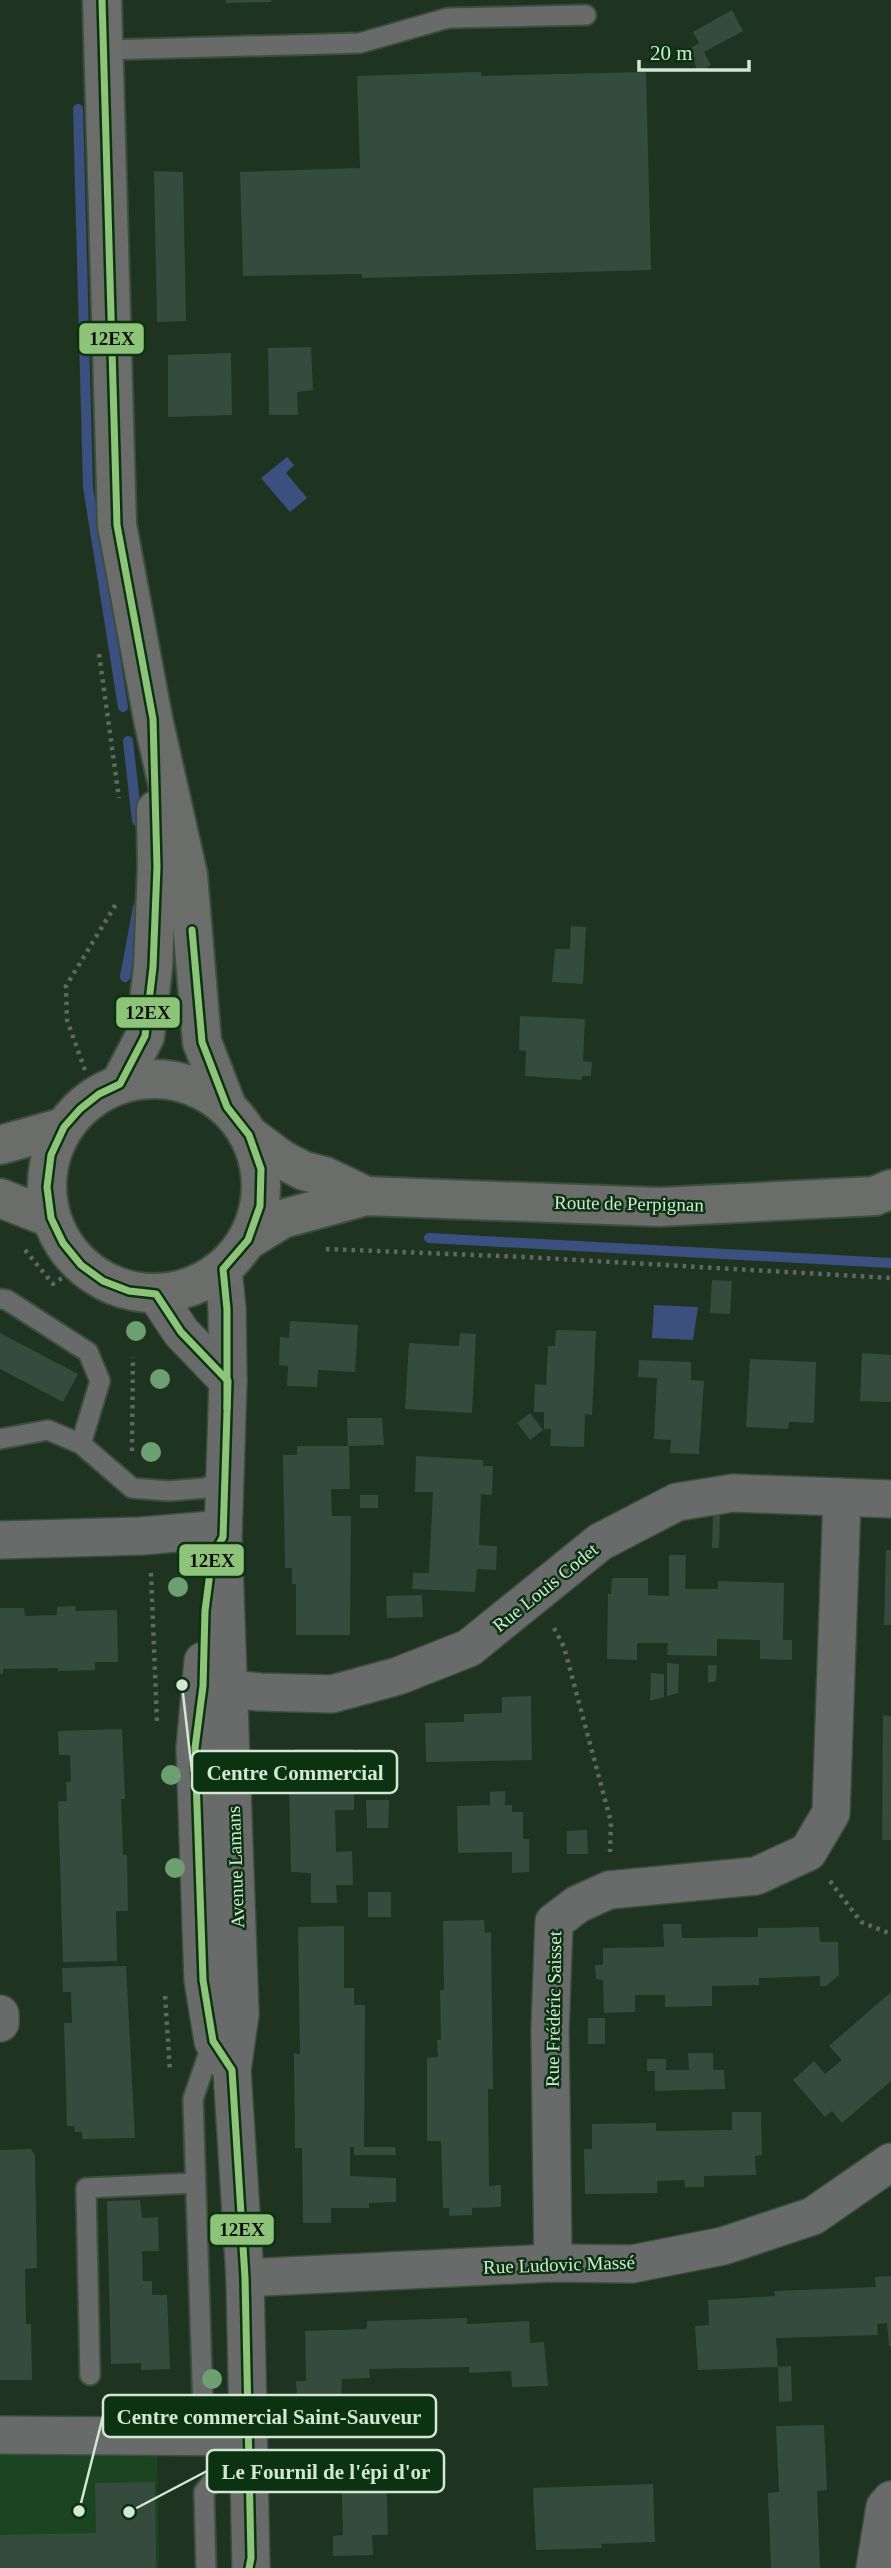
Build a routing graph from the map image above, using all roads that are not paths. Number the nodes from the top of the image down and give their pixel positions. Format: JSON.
{"nodes":[{"id":1,"x":102,"y":0,"type":"edge"},
{"id":2,"x":586,"y":15,"type":"dead end"},
{"id":3,"x":103,"y":50,"type":"junction"},
{"id":4,"x":153,"y":719,"type":"junction"},
{"id":5,"x":120,"y":1084,"type":"junction"},
{"id":6,"x":238,"y":1121,"type":"junction"},
{"id":7,"x":64,"y":1127,"type":"junction"},
{"id":8,"x":0,"y":1145,"type":"edge"},
{"id":9,"x":366,"y":1196,"type":"junction"},
{"id":10,"x":886,"y":1196,"type":"edge"},
{"id":11,"x":0,"y":1198,"type":"edge"},
{"id":12,"x":51,"y":1218,"type":"junction"},
{"id":13,"x":247,"y":1240,"type":"junction"},
{"id":14,"x":223,"y":1269,"type":"junction"},
{"id":15,"x":156,"y":1294,"type":"junction"},
{"id":16,"x":0,"y":1299,"type":"edge"},
{"id":17,"x":228,"y":1381,"type":"junction"},
{"id":18,"x":0,"y":1439,"type":"edge"},
{"id":19,"x":80,"y":1444,"type":"junction"},
{"id":20,"x":224,"y":1479,"type":"junction"},
{"id":21,"x":842,"y":1498,"type":"junction"},
{"id":22,"x":891,"y":1499,"type":"edge"},
{"id":23,"x":223,"y":1533,"type":"junction"},
{"id":24,"x":0,"y":1540,"type":"edge"},
{"id":25,"x":216,"y":1688,"type":"junction"},
{"id":26,"x":0,"y":2014,"type":"edge"},
{"id":27,"x":0,"y":2023,"type":"edge"},
{"id":28,"x":223,"y":2056,"type":"junction"},
{"id":29,"x":891,"y":2162,"type":"edge"},
{"id":30,"x":194,"y":2183,"type":"junction"},
{"id":31,"x":553,"y":2263,"type":"junction"},
{"id":32,"x":245,"y":2278,"type":"junction"},
{"id":33,"x":90,"y":2375,"type":"dead end"},
{"id":34,"x":0,"y":2435,"type":"edge"},
{"id":35,"x":234,"y":2437,"type":"junction"},
{"id":36,"x":891,"y":2500,"type":"edge"},
{"id":37,"x":250,"y":2565,"type":"edge"},
{"id":38,"x":206,"y":2568,"type":"edge"},
{"id":39,"x":875,"y":2568,"type":"edge"}],
"edges":[{"from":1,"to":3,"type":"main road"},
{"from":2,"to":3,"type":"lane"},
{"from":3,"to":4,"type":"main road"},
{"from":4,"to":5,"type":"main road"},
{"from":4,"to":6,"type":"main road"},
{"from":5,"to":6,"type":"main road"},
{"from":5,"to":7,"type":"main road"},
{"from":6,"to":9,"type":"main road","name":"Route de Perpignan"},
{"from":6,"to":13,"type":"main road"},
{"from":7,"to":8,"type":"main road"},
{"from":7,"to":12,"type":"main road"},
{"from":9,"to":10,"type":"main road","name":"Route de Perpignan"},
{"from":9,"to":13,"type":"main road","name":"Route de Perpignan"},
{"from":11,"to":12,"type":"main road"},
{"from":12,"to":15,"type":"main road"},
{"from":13,"to":14,"type":"main road"},
{"from":14,"to":15,"type":"main road"},
{"from":14,"to":17,"type":"street","name":"Avenue Lamans"},
{"from":15,"to":17,"type":"street"},
{"from":16,"to":19,"type":"lane"},
{"from":17,"to":20,"type":"street","name":"Avenue Lamans"},
{"from":18,"to":19,"type":"lane"},
{"from":19,"to":20,"type":"lane"},
{"from":20,"to":23,"type":"street","name":"Avenue Lamans"},
{"from":21,"to":22,"type":"street","name":"Rue Louis Codet"},
{"from":21,"to":25,"type":"street","name":"Rue Louis Codet"},
{"from":21,"to":31,"type":"street","name":"Rue Frédéric Saisset"},
{"from":23,"to":24,"type":"street"},
{"from":23,"to":25,"type":"street","name":"Avenue Lamans"},
{"from":25,"to":28,"type":"street","name":"Avenue Lamans"},
{"from":26,"to":27,"type":"street"},
{"from":28,"to":30,"type":"lane"},
{"from":28,"to":32,"type":"street","name":"Avenue Lamans"},
{"from":29,"to":31,"type":"street","name":"Rue Ludovic Massé"},
{"from":30,"to":33,"type":"lane"},
{"from":30,"to":35,"type":"lane"},
{"from":31,"to":32,"type":"street","name":"Rue Ludovic Massé"},
{"from":32,"to":35,"type":"street","name":"Avenue Lamans"},
{"from":34,"to":35,"type":"street"},
{"from":35,"to":37,"type":"street","name":"Avenue Lamans"},
{"from":35,"to":38,"type":"lane"},
{"from":36,"to":39,"type":"street"}]}
